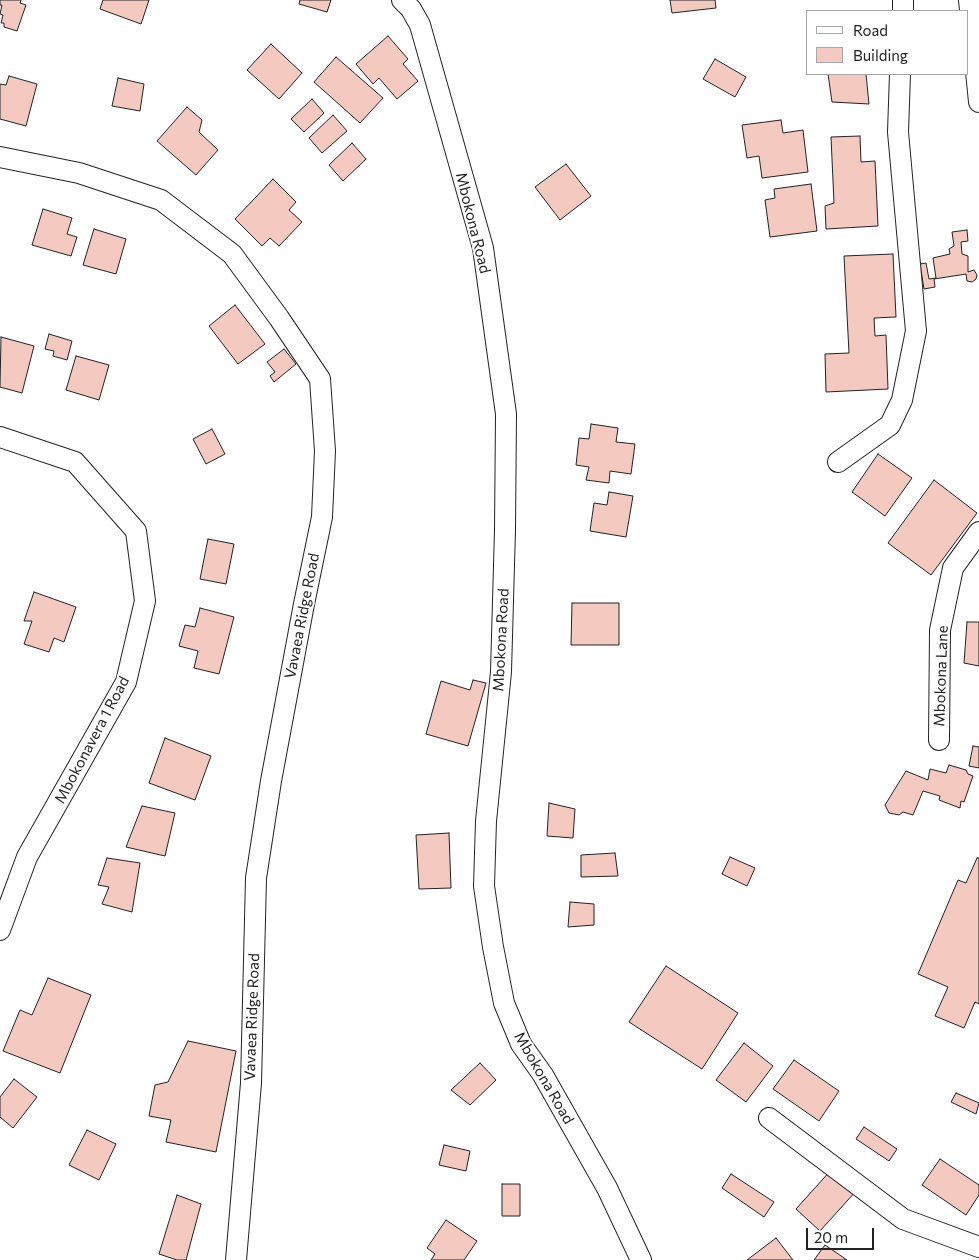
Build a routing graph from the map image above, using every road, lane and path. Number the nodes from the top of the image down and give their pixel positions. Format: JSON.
{"nodes":[{"id":1,"x":402,"y":0,"type":"edge"},
{"id":2,"x":969,"y":0,"type":"edge"},
{"id":3,"x":900,"y":75,"type":"edge"},
{"id":4,"x":979,"y":102,"type":"edge"},
{"id":5,"x":0,"y":157,"type":"edge"},
{"id":6,"x":0,"y":437,"type":"edge"},
{"id":7,"x":838,"y":462,"type":"dead end"},
{"id":8,"x":979,"y":532,"type":"edge"},
{"id":9,"x":939,"y":740,"type":"dead end"},
{"id":10,"x":0,"y":930,"type":"edge"},
{"id":11,"x":770,"y":1118,"type":"dead end"},
{"id":12,"x":979,"y":1247,"type":"edge"},
{"id":13,"x":236,"y":1260,"type":"edge"},
{"id":14,"x":641,"y":1260,"type":"edge"}],
"edges":[{"from":1,"to":14,"type":"street","name":"Mbokona Road"},
{"from":2,"to":4,"type":"street"},
{"from":3,"to":7,"type":"street"},
{"from":5,"to":13,"type":"street","name":"Vavaea Ridge Road"},
{"from":6,"to":10,"type":"street","name":"Mbokonavera 1 Road"},
{"from":8,"to":9,"type":"street","name":"Mbokona Lane"},
{"from":11,"to":12,"type":"street"}]}
